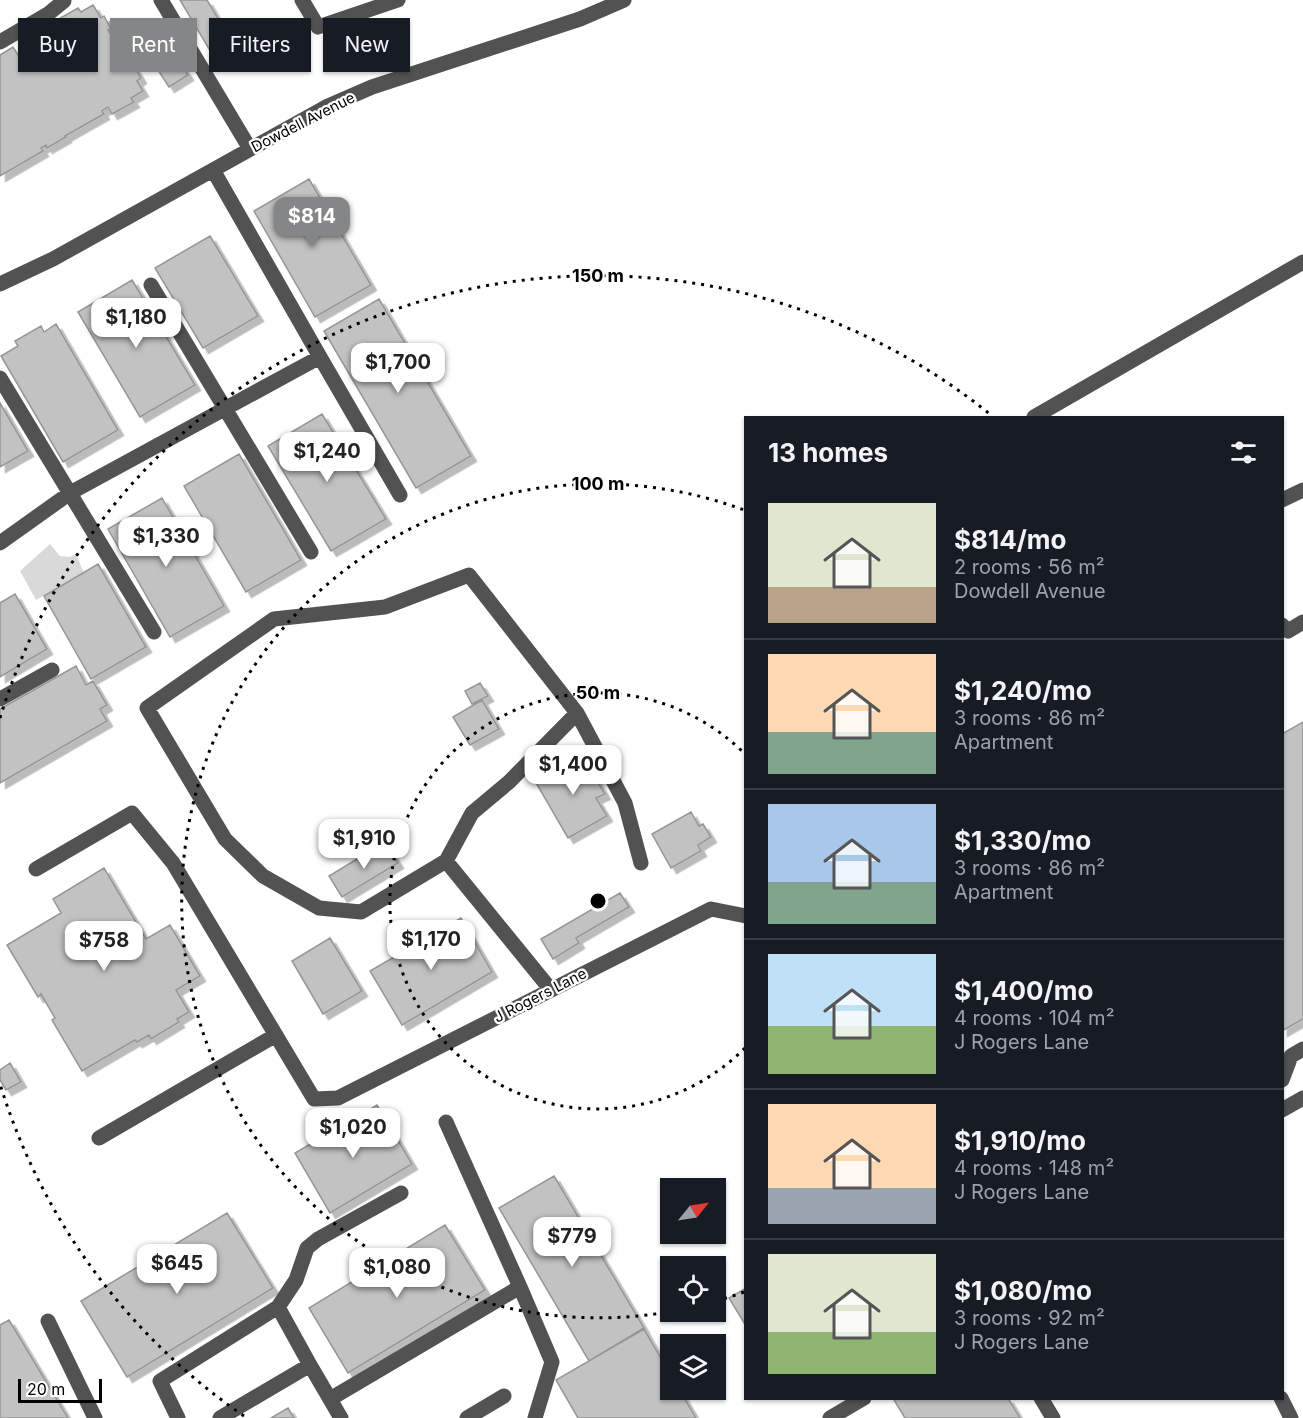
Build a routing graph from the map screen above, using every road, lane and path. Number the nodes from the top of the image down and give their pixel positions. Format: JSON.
{"nodes":[{"id":1,"x":65,"y":0,"type":"edge"},
{"id":2,"x":161,"y":0,"type":"edge"},
{"id":3,"x":302,"y":0,"type":"edge"},
{"id":4,"x":398,"y":0,"type":"edge"},
{"id":5,"x":624,"y":0,"type":"edge"},
{"id":6,"x":0,"y":42,"type":"edge"},
{"id":7,"x":250,"y":149,"type":"junction"},
{"id":8,"x":213,"y":170,"type":"junction"},
{"id":9,"x":1302,"y":265,"type":"edge"},
{"id":10,"x":0,"y":284,"type":"edge"},
{"id":11,"x":151,"y":285,"type":"dead end"},
{"id":12,"x":320,"y":357,"type":"junction"},
{"id":13,"x":0,"y":378,"type":"edge"},
{"id":14,"x":224,"y":408,"type":"junction"},
{"id":15,"x":1059,"y":411,"type":"edge"},
{"id":16,"x":1039,"y":416,"type":"edge"},
{"id":17,"x":1303,"y":490,"type":"edge"},
{"id":18,"x":70,"y":493,"type":"junction"},
{"id":19,"x":400,"y":495,"type":"dead end"},
{"id":20,"x":1284,"y":499,"type":"edge"},
{"id":21,"x":0,"y":543,"type":"edge"},
{"id":22,"x":311,"y":552,"type":"dead end"},
{"id":23,"x":1303,"y":622,"type":"edge"},
{"id":24,"x":1284,"y":627,"type":"edge"},
{"id":25,"x":154,"y":632,"type":"dead end"},
{"id":26,"x":52,"y":670,"type":"dead end"},
{"id":27,"x":0,"y":699,"type":"edge"},
{"id":28,"x":577,"y":713,"type":"junction"},
{"id":29,"x":446,"y":861,"type":"junction"},
{"id":30,"x":641,"y":863,"type":"dead end"},
{"id":31,"x":36,"y":869,"type":"dead end"},
{"id":32,"x":744,"y":916,"type":"edge"},
{"id":33,"x":550,"y":990,"type":"junction"},
{"id":34,"x":276,"y":1035,"type":"junction"},
{"id":35,"x":1303,"y":1049,"type":"edge"},
{"id":36,"x":1284,"y":1075,"type":"edge"},
{"id":37,"x":1303,"y":1098,"type":"edge"},
{"id":38,"x":1284,"y":1109,"type":"edge"},
{"id":39,"x":446,"y":1122,"type":"dead end"},
{"id":40,"x":99,"y":1138,"type":"dead end"},
{"id":41,"x":401,"y":1193,"type":"dead end"},
{"id":42,"x":520,"y":1287,"type":"junction"},
{"id":43,"x":278,"y":1307,"type":"junction"},
{"id":44,"x":48,"y":1321,"type":"dead end"},
{"id":45,"x":310,"y":1365,"type":"junction"},
{"id":46,"x":504,"y":1396,"type":"dead end"},
{"id":47,"x":330,"y":1399,"type":"junction"},
{"id":48,"x":861,"y":1400,"type":"edge"},
{"id":49,"x":1042,"y":1400,"type":"edge"},
{"id":50,"x":1282,"y":1400,"type":"edge"},
{"id":51,"x":96,"y":1418,"type":"edge"},
{"id":52,"x":178,"y":1418,"type":"edge"},
{"id":53,"x":220,"y":1418,"type":"edge"},
{"id":54,"x":341,"y":1418,"type":"edge"},
{"id":55,"x":467,"y":1418,"type":"edge"},
{"id":56,"x":535,"y":1418,"type":"edge"},
{"id":57,"x":830,"y":1418,"type":"edge"},
{"id":58,"x":1053,"y":1418,"type":"edge"},
{"id":59,"x":1291,"y":1418,"type":"edge"}],
"edges":[{"from":1,"to":6,"type":"street"},
{"from":2,"to":7,"type":"street"},
{"from":3,"to":4,"type":"street"},
{"from":5,"to":7,"type":"street","name":"Dowdell Avenue"},
{"from":7,"to":8,"type":"street","name":"Dowdell Avenue"},
{"from":8,"to":10,"type":"street","name":"Dowdell Avenue"},
{"from":8,"to":12,"type":"street"},
{"from":9,"to":15,"type":"street"},
{"from":11,"to":14,"type":"street"},
{"from":12,"to":14,"type":"street"},
{"from":12,"to":19,"type":"street"},
{"from":13,"to":18,"type":"street"},
{"from":14,"to":18,"type":"street"},
{"from":14,"to":22,"type":"street"},
{"from":15,"to":16,"type":"street"},
{"from":17,"to":20,"type":"street"},
{"from":18,"to":21,"type":"street"},
{"from":18,"to":25,"type":"street"},
{"from":23,"to":24,"type":"street"},
{"from":26,"to":27,"type":"street"},
{"from":28,"to":29,"type":"street"},
{"from":28,"to":29,"type":"street"},
{"from":28,"to":30,"type":"street"},
{"from":29,"to":33,"type":"street"},
{"from":31,"to":34,"type":"street"},
{"from":32,"to":33,"type":"street","name":"J Rogers Lane"},
{"from":33,"to":34,"type":"street","name":"J Rogers Lane"},
{"from":34,"to":40,"type":"street"},
{"from":35,"to":36,"type":"street"},
{"from":37,"to":38,"type":"street"},
{"from":39,"to":42,"type":"street"},
{"from":41,"to":43,"type":"street"},
{"from":42,"to":47,"type":"street"},
{"from":42,"to":56,"type":"street"},
{"from":43,"to":45,"type":"street"},
{"from":43,"to":52,"type":"street"},
{"from":44,"to":51,"type":"street"},
{"from":45,"to":47,"type":"street"},
{"from":45,"to":53,"type":"street"},
{"from":46,"to":55,"type":"street"},
{"from":47,"to":54,"type":"street"},
{"from":48,"to":57,"type":"street"},
{"from":49,"to":58,"type":"street"},
{"from":50,"to":59,"type":"street"}]}
